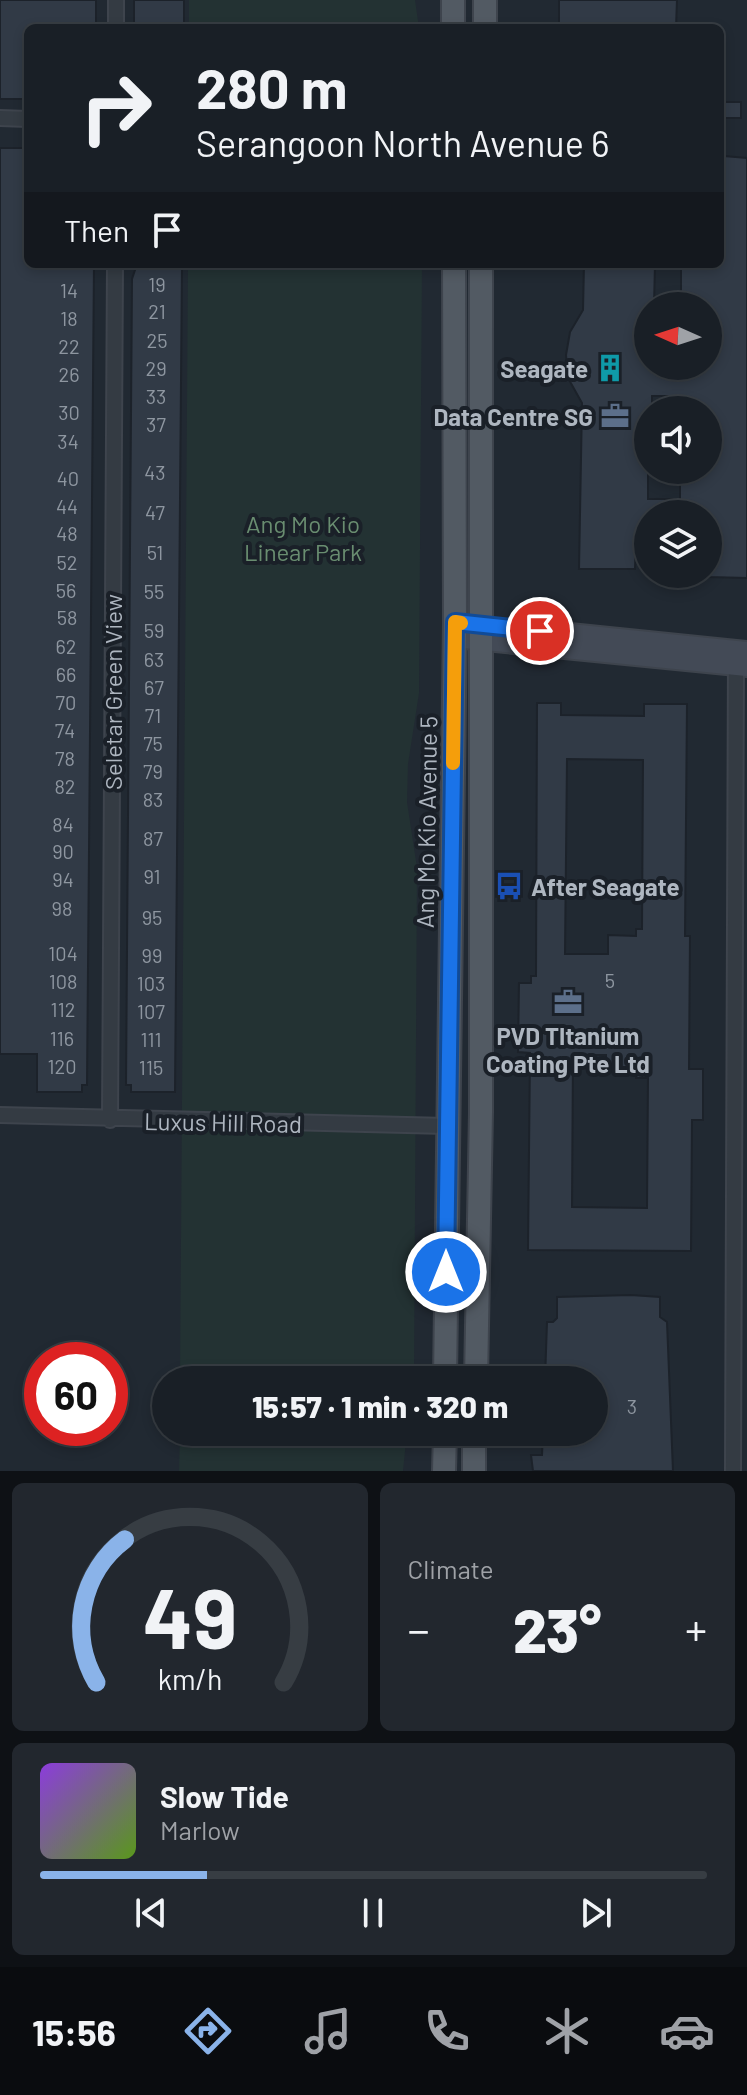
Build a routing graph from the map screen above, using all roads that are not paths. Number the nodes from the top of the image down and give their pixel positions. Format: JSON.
{"nodes":[{"id":1,"x":116,"y":0,"type":"edge"},
{"id":2,"x":453,"y":0,"type":"edge"},
{"id":3,"x":485,"y":0,"type":"edge"},
{"id":4,"x":116,"y":24,"type":"edge"},
{"id":5,"x":453,"y":24,"type":"edge"},
{"id":6,"x":485,"y":24,"type":"edge"},
{"id":7,"x":0,"y":118,"type":"edge"},
{"id":8,"x":24,"y":119,"type":"edge"},
{"id":9,"x":115,"y":268,"type":"edge"},
{"id":10,"x":454,"y":268,"type":"edge"},
{"id":11,"x":481,"y":268,"type":"edge"},
{"id":12,"x":454,"y":630,"type":"junction"},
{"id":13,"x":483,"y":632,"type":"junction"},
{"id":14,"x":742,"y":658,"type":"edge"},
{"id":15,"x":0,"y":1115,"type":"edge"},
{"id":16,"x":110,"y":1120,"type":"junction"},
{"id":17,"x":447,"y":1126,"type":"junction"},
{"id":18,"x":479,"y":1252,"type":"junction"},
{"id":19,"x":446,"y":1272,"type":"junction"},
{"id":20,"x":445,"y":1366,"type":"edge"},
{"id":21,"x":476,"y":1366,"type":"edge"},
{"id":22,"x":445,"y":1446,"type":"edge"},
{"id":23,"x":474,"y":1446,"type":"edge"},
{"id":24,"x":444,"y":1471,"type":"edge"},
{"id":25,"x":474,"y":1471,"type":"edge"},
{"id":26,"x":733,"y":1471,"type":"edge"}],
"edges":[{"from":1,"to":4,"type":"street"},
{"from":2,"to":5,"type":"main road"},
{"from":3,"to":6,"type":"main road"},
{"from":7,"to":8,"type":"street"},
{"from":9,"to":16,"type":"street","name":"Seletar Green View"},
{"from":10,"to":12,"type":"main road","name":"Ang Mo Kio Avenue 5"},
{"from":11,"to":13,"type":"main road"},
{"from":12,"to":13,"type":"street"},
{"from":12,"to":17,"type":"main road","name":"Ang Mo Kio Avenue 5"},
{"from":13,"to":14,"type":"street"},
{"from":13,"to":18,"type":"main road"},
{"from":14,"to":26,"type":"street"},
{"from":15,"to":16,"type":"street","name":"Luxus Hill Road"},
{"from":16,"to":17,"type":"street","name":"Luxus Hill Road"},
{"from":17,"to":19,"type":"main road","name":"Ang Mo Kio Avenue 5"},
{"from":18,"to":19,"type":"main road"},
{"from":18,"to":21,"type":"main road"},
{"from":19,"to":20,"type":"main road","name":"Ang Mo Kio Avenue 5"},
{"from":22,"to":24,"type":"main road"},
{"from":23,"to":25,"type":"main road"}]}
